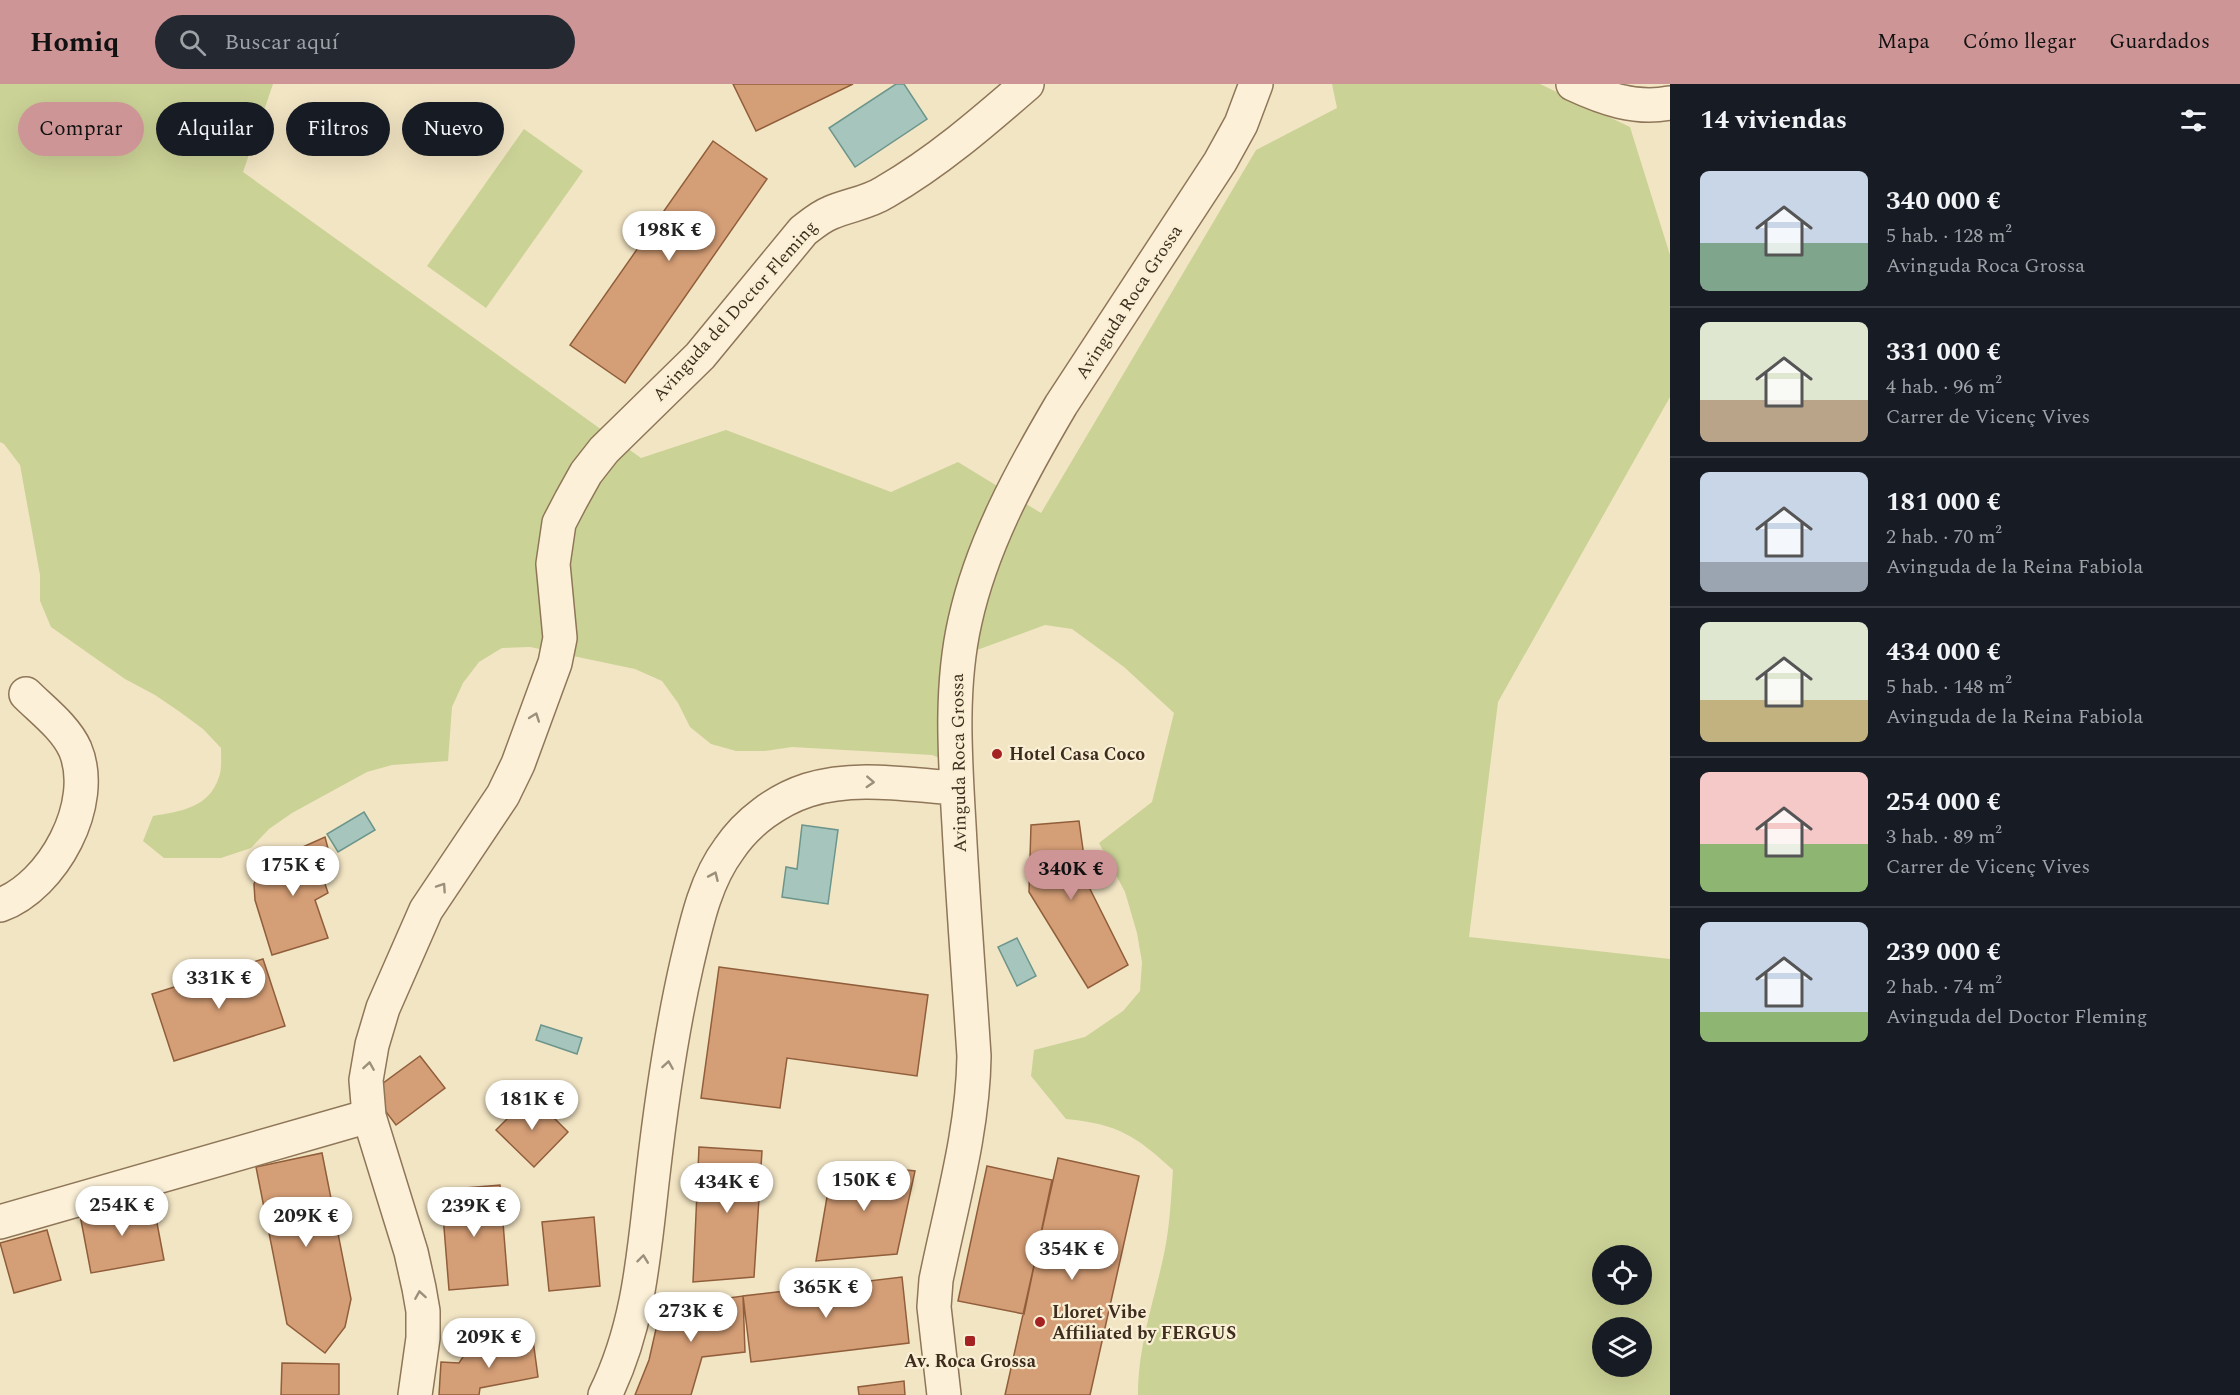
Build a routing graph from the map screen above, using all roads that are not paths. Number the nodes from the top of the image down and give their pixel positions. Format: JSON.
{"nodes":[{"id":1,"x":1027,"y":84,"type":"edge"},
{"id":2,"x":1573,"y":84,"type":"edge"},
{"id":3,"x":1262,"y":88,"type":"edge"},
{"id":4,"x":1670,"y":104,"type":"edge"},
{"id":5,"x":26,"y":694,"type":"dead end"},
{"id":6,"x":957,"y":788,"type":"junction"},
{"id":7,"x":0,"y":905,"type":"edge"},
{"id":8,"x":369,"y":1116,"type":"junction"},
{"id":9,"x":0,"y":1222,"type":"edge"},
{"id":10,"x":415,"y":1395,"type":"edge"},
{"id":11,"x":605,"y":1395,"type":"edge"},
{"id":12,"x":944,"y":1395,"type":"edge"}],
"edges":[{"from":8,"to":1,"type":"street","name":"Avinguda del Doctor Fleming","one_way":true},
{"from":2,"to":4,"type":"street"},
{"from":3,"to":6,"type":"street","name":"Avinguda Roca Grossa"},
{"from":5,"to":7,"type":"street"},
{"from":11,"to":6,"type":"street","one_way":true},
{"from":6,"to":12,"type":"street","name":"Avinguda Roca Grossa"},
{"from":8,"to":9,"type":"street"},
{"from":10,"to":8,"type":"street","name":"Avinguda del Doctor Fleming","one_way":true}]}
